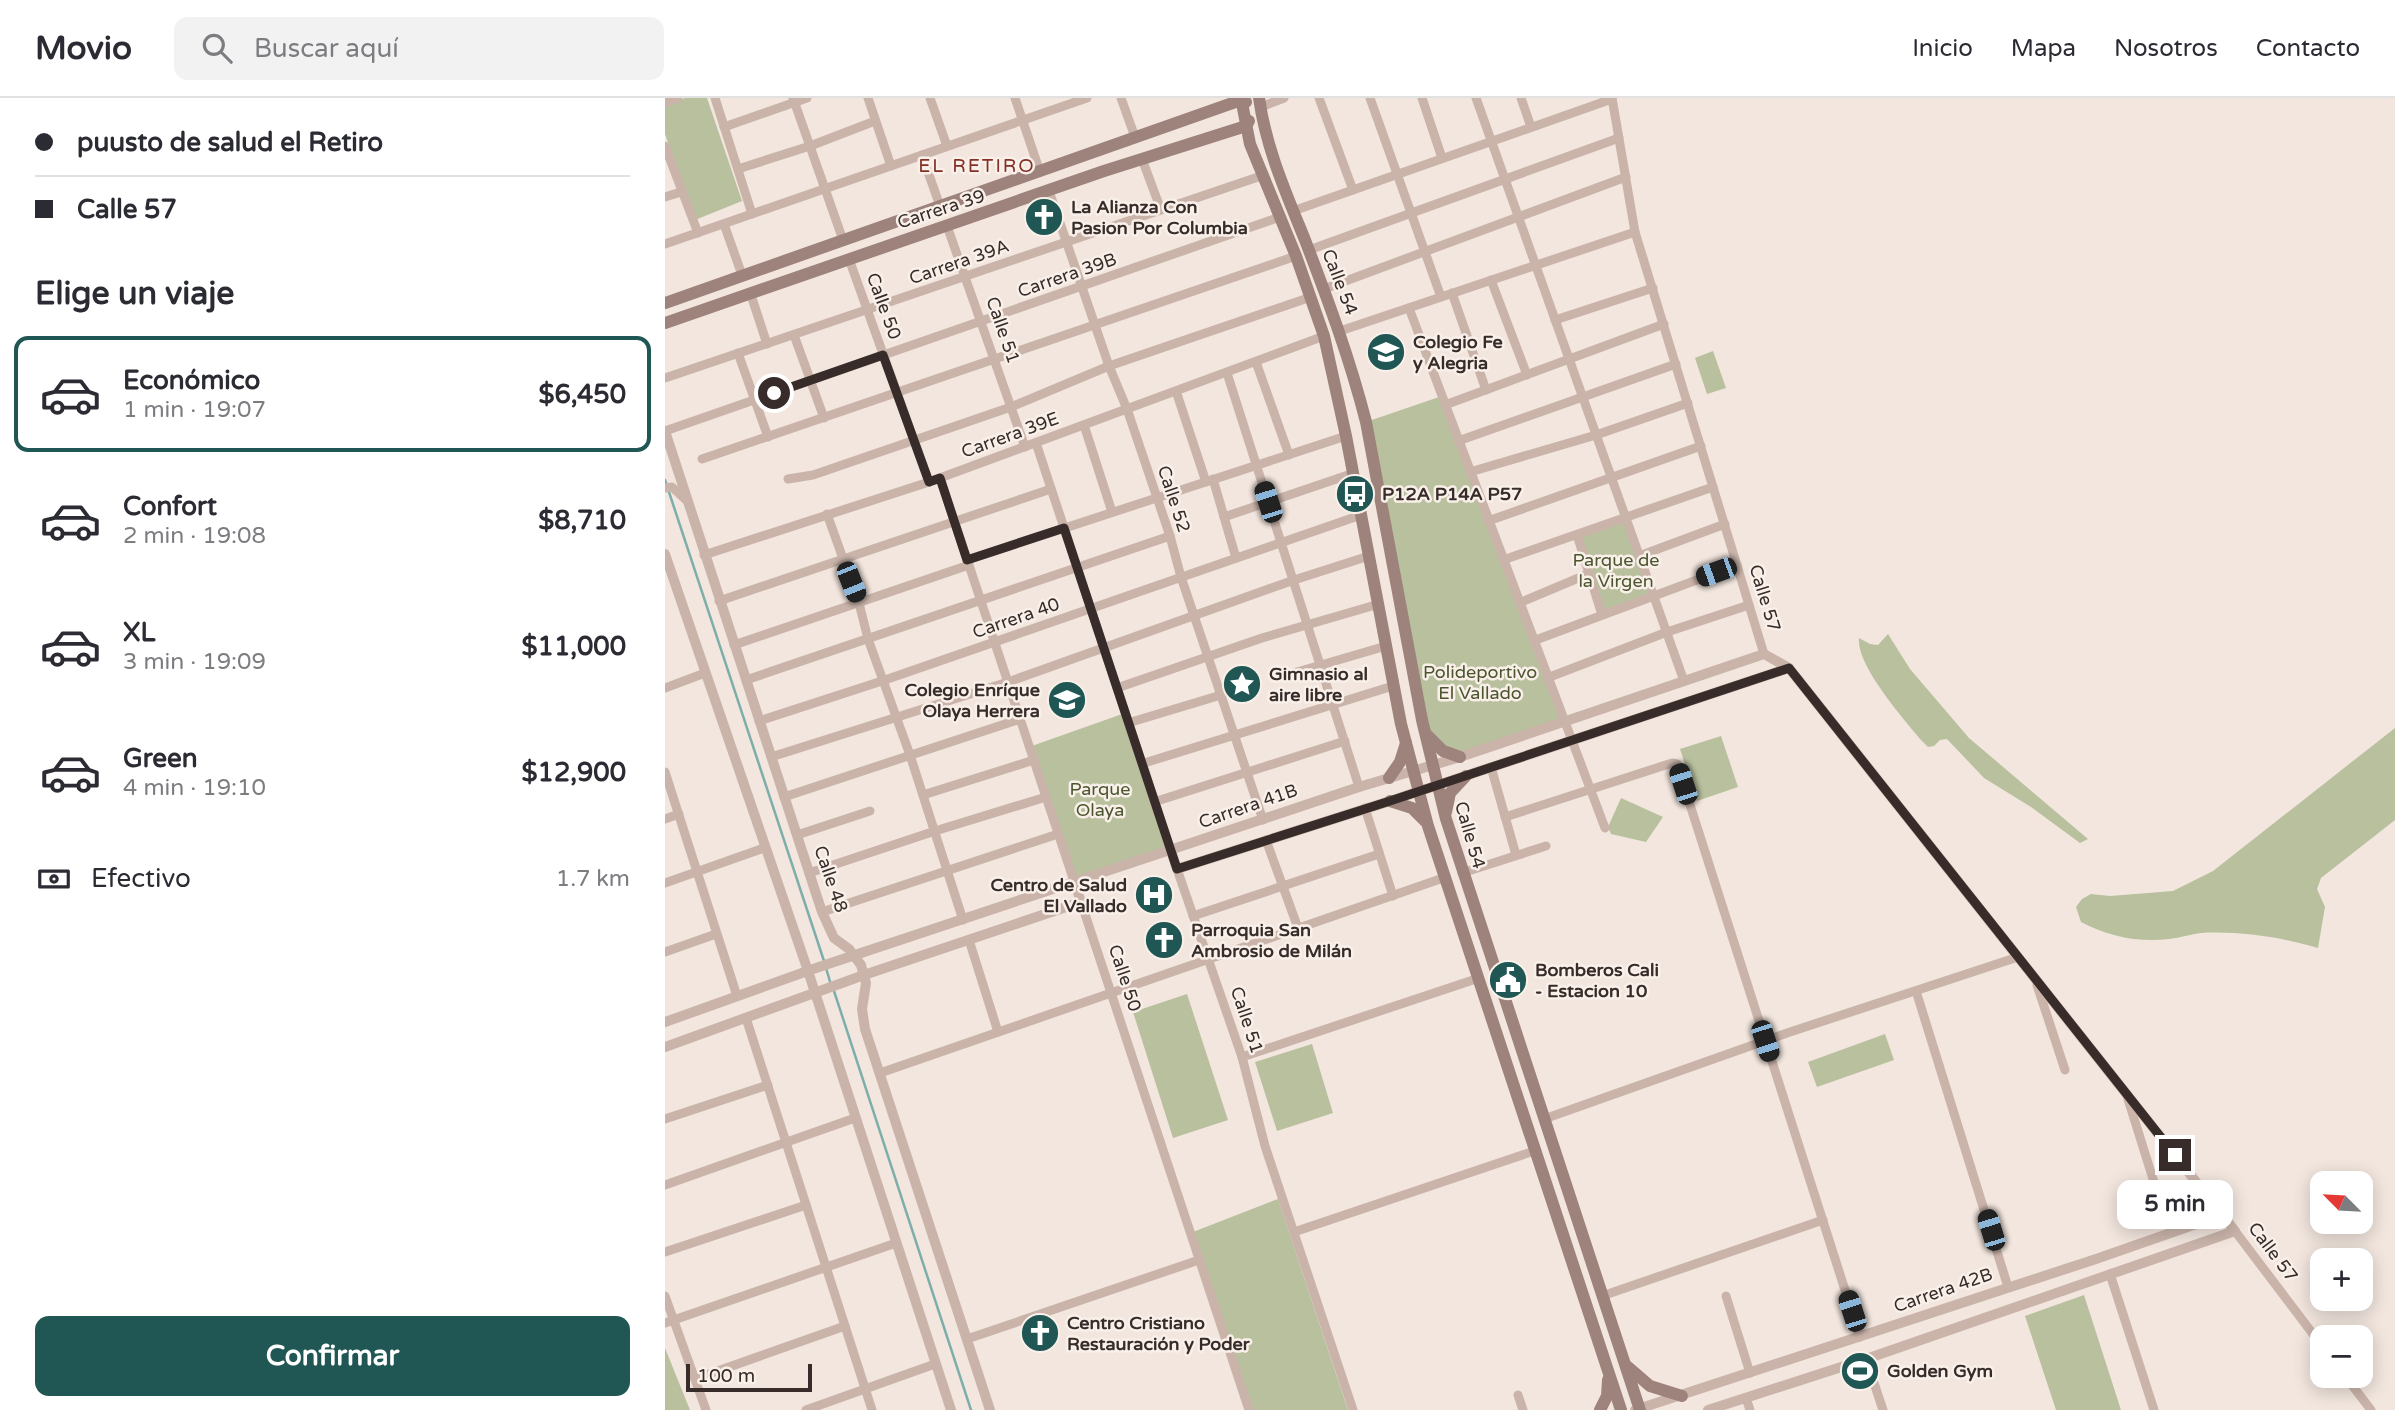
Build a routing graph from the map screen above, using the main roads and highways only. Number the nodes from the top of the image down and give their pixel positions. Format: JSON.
{"nodes":[{"id":1,"x":1238,"y":99,"type":"edge"},
{"id":2,"x":1260,"y":103,"type":"edge"},
{"id":3,"x":1246,"y":125,"type":"junction"},
{"id":4,"x":1222,"y":132,"type":"junction"},
{"id":5,"x":1250,"y":144,"type":"junction"},
{"id":6,"x":1098,"y":151,"type":"junction"},
{"id":7,"x":1067,"y":162,"type":"junction"},
{"id":8,"x":1104,"y":171,"type":"junction"},
{"id":9,"x":1071,"y":183,"type":"junction"},
{"id":10,"x":919,"y":214,"type":"junction"},
{"id":11,"x":889,"y":223,"type":"junction"},
{"id":12,"x":922,"y":234,"type":"junction"},
{"id":13,"x":895,"y":243,"type":"junction"},
{"id":14,"x":717,"y":284,"type":"junction"},
{"id":15,"x":665,"y":294,"type":"edge"},
{"id":16,"x":665,"y":303,"type":"edge"},
{"id":17,"x":665,"y":323,"type":"edge"},
{"id":18,"x":1401,"y":724,"type":"junction"},
{"id":19,"x":1423,"y":726,"type":"junction"},
{"id":20,"x":1406,"y":742,"type":"junction"},
{"id":21,"x":1460,"y":757,"type":"road end"},
{"id":22,"x":1466,"y":776,"type":"road end"},
{"id":23,"x":1389,"y":778,"type":"road end"},
{"id":24,"x":1390,"y":801,"type":"road end"},
{"id":25,"x":1446,"y":819,"type":"junction"},
{"id":26,"x":1428,"y":826,"type":"junction"},
{"id":27,"x":1624,"y":1363,"type":"junction"},
{"id":28,"x":1607,"y":1366,"type":"junction"},
{"id":29,"x":1682,"y":1396,"type":"road end"},
{"id":30,"x":1600,"y":1410,"type":"edge"},
{"id":31,"x":1621,"y":1410,"type":"edge"},
{"id":32,"x":1638,"y":1410,"type":"edge"}],
"edges":[{"from":1,"to":2,"type":"main road"},
{"from":1,"to":3,"type":"main road","name":"Calle 54"},
{"from":1,"to":6,"type":"main road","name":"Carrera 39"},
{"from":2,"to":3,"type":"main road"},
{"from":2,"to":19,"type":"main road","name":"Calle 54"},
{"from":3,"to":4,"type":"main road","name":"Carrera 39"},
{"from":3,"to":5,"type":"main road","name":"Calle 54"},
{"from":4,"to":5,"type":"main road"},
{"from":4,"to":8,"type":"main road","name":"Carrera 39"},
{"from":5,"to":18,"type":"main road","name":"Calle 54"},
{"from":6,"to":7,"type":"main road","name":"Carrera 39"},
{"from":6,"to":8,"type":"main road"},
{"from":7,"to":9,"type":"main road"},
{"from":7,"to":10,"type":"main road","name":"Carrera 39"},
{"from":8,"to":9,"type":"main road","name":"Carrera 39"},
{"from":9,"to":12,"type":"main road","name":"Carrera 39"},
{"from":10,"to":11,"type":"main road","name":"Carrera 39"},
{"from":10,"to":12,"type":"main road"},
{"from":11,"to":13,"type":"main road"},
{"from":11,"to":14,"type":"main road","name":"Carrera 39"},
{"from":12,"to":13,"type":"main road","name":"Carrera 39"},
{"from":13,"to":17,"type":"main road","name":"Carrera 39"},
{"from":14,"to":15,"type":"main road"},
{"from":14,"to":16,"type":"main road","name":"Carrera 39"},
{"from":18,"to":19,"type":"main road"},
{"from":18,"to":20,"type":"main road","name":"Calle 54"},
{"from":19,"to":21,"type":"main road"},
{"from":19,"to":25,"type":"main road","name":"Calle 54"},
{"from":20,"to":23,"type":"main road"},
{"from":20,"to":26,"type":"main road","name":"Calle 54"},
{"from":22,"to":25,"type":"main road"},
{"from":24,"to":26,"type":"main road"},
{"from":25,"to":27,"type":"main road","name":"Calle 54"},
{"from":26,"to":28,"type":"main road","name":"Calle 54"},
{"from":27,"to":29,"type":"main road"},
{"from":27,"to":32,"type":"main road","name":"Calle 54"},
{"from":28,"to":30,"type":"main road"},
{"from":28,"to":31,"type":"main road","name":"Calle 54"}]}
